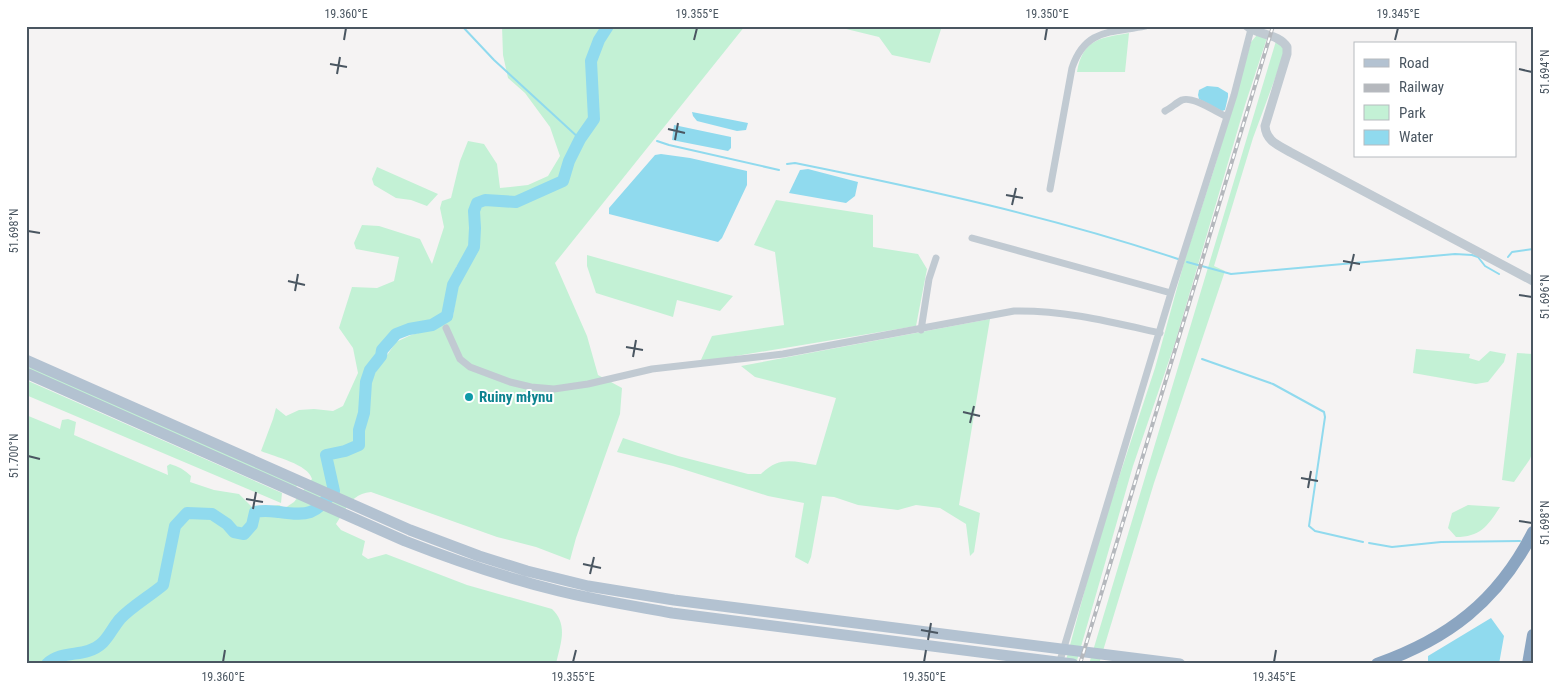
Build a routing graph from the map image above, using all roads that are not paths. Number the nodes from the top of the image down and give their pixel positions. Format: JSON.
{"nodes":[{"id":1,"x":1145,"y":26,"type":"edge"},
{"id":2,"x":1249,"y":28,"type":"edge"},
{"id":3,"x":1165,"y":111,"type":"dead end"},
{"id":4,"x":1226,"y":117,"type":"junction"},
{"id":5,"x":1050,"y":189,"type":"dead end"},
{"id":6,"x":972,"y":238,"type":"dead end"},
{"id":7,"x":936,"y":258,"type":"dead end"},
{"id":8,"x":1533,"y":281,"type":"edge"},
{"id":9,"x":1171,"y":293,"type":"junction"},
{"id":10,"x":446,"y":328,"type":"dead end"},
{"id":11,"x":921,"y":330,"type":"junction"},
{"id":12,"x":1160,"y":333,"type":"junction"},
{"id":13,"x":26,"y":360,"type":"edge"},
{"id":14,"x":26,"y":374,"type":"edge"},
{"id":15,"x":1533,"y":532,"type":"edge"},
{"id":16,"x":1533,"y":635,"type":"edge"},
{"id":17,"x":1059,"y":664,"type":"edge"},
{"id":18,"x":1073,"y":664,"type":"edge"},
{"id":19,"x":1180,"y":664,"type":"edge"},
{"id":20,"x":1376,"y":664,"type":"edge"},
{"id":21,"x":1528,"y":664,"type":"edge"}],
"edges":[{"from":1,"to":5,"type":"street"},
{"from":2,"to":4,"type":"street"},
{"from":2,"to":8,"type":"street"},
{"from":3,"to":4,"type":"street"},
{"from":4,"to":9,"type":"street"},
{"from":6,"to":9,"type":"street"},
{"from":7,"to":11,"type":"street"},
{"from":9,"to":12,"type":"street"},
{"from":10,"to":11,"type":"street"},
{"from":11,"to":12,"type":"street"},
{"from":12,"to":17,"type":"street"},
{"from":13,"to":19,"type":"main road"},
{"from":14,"to":18,"type":"main road"},
{"from":15,"to":20,"type":"highway"},
{"from":16,"to":21,"type":"highway"}]}
